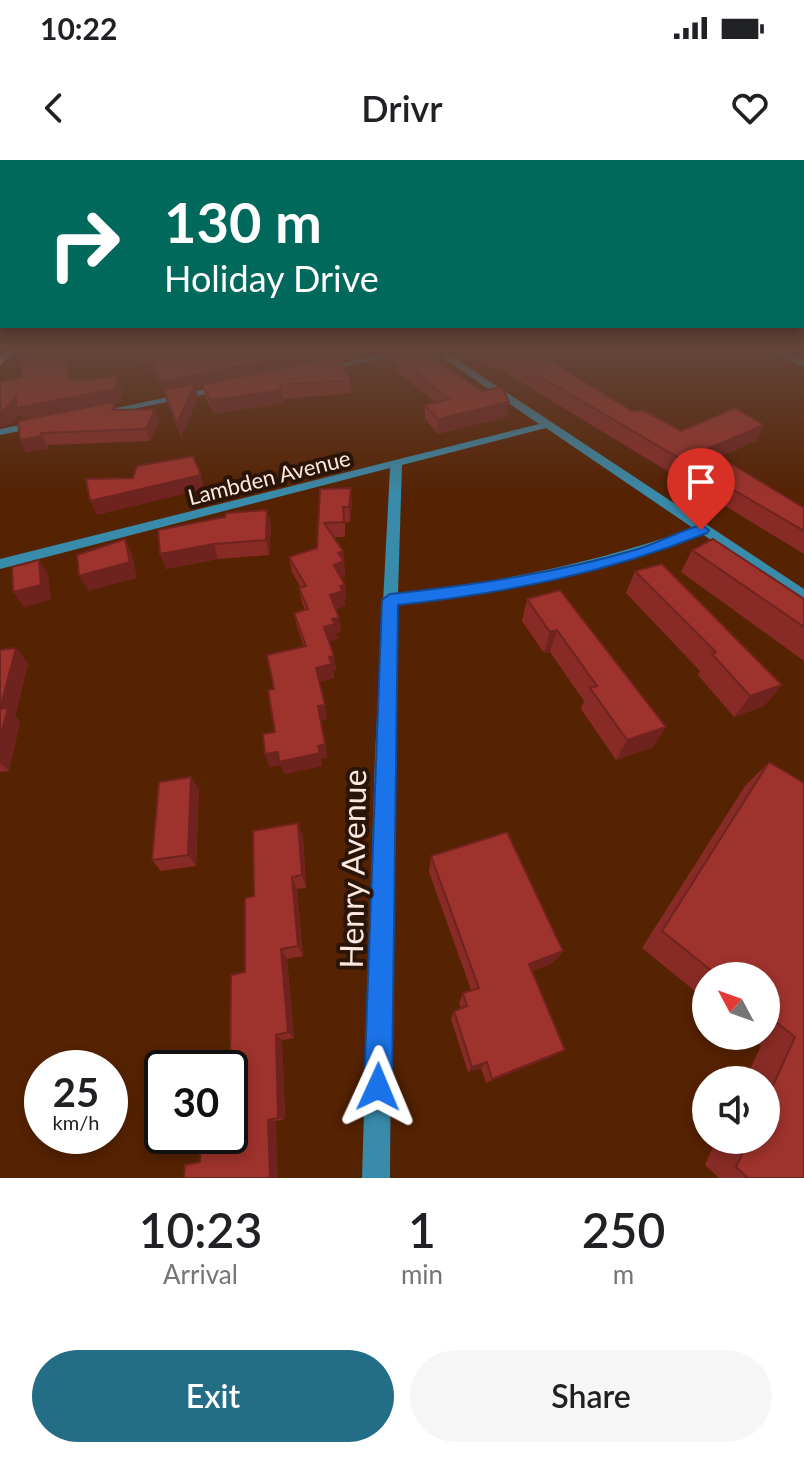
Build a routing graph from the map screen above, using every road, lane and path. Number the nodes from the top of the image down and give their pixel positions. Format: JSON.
{"nodes":[{"id":1,"x":161,"y":401,"type":"edge"},
{"id":2,"x":510,"y":401,"type":"edge"},
{"id":3,"x":91,"y":414,"type":"edge"},
{"id":4,"x":45,"y":423,"type":"edge"},
{"id":5,"x":546,"y":425,"type":"junction"},
{"id":6,"x":0,"y":432,"type":"edge"},
{"id":7,"x":396,"y":465,"type":"junction"},
{"id":8,"x":701,"y":530,"type":"junction"},
{"id":9,"x":0,"y":564,"type":"edge"},
{"id":10,"x":804,"y":596,"type":"edge"},
{"id":11,"x":390,"y":600,"type":"junction"},
{"id":12,"x":376,"y":1178,"type":"edge"}],
"edges":[{"from":1,"to":3,"type":"street"},
{"from":2,"to":5,"type":"street"},
{"from":4,"to":6,"type":"street"},
{"from":5,"to":7,"type":"street","name":"Lambden Avenue"},
{"from":5,"to":8,"type":"street"},
{"from":7,"to":9,"type":"street","name":"Lambden Avenue"},
{"from":7,"to":11,"type":"street","name":"Henry Avenue"},
{"from":8,"to":10,"type":"street"},
{"from":8,"to":11,"type":"street"},
{"from":11,"to":12,"type":"street","name":"Henry Avenue"}]}
